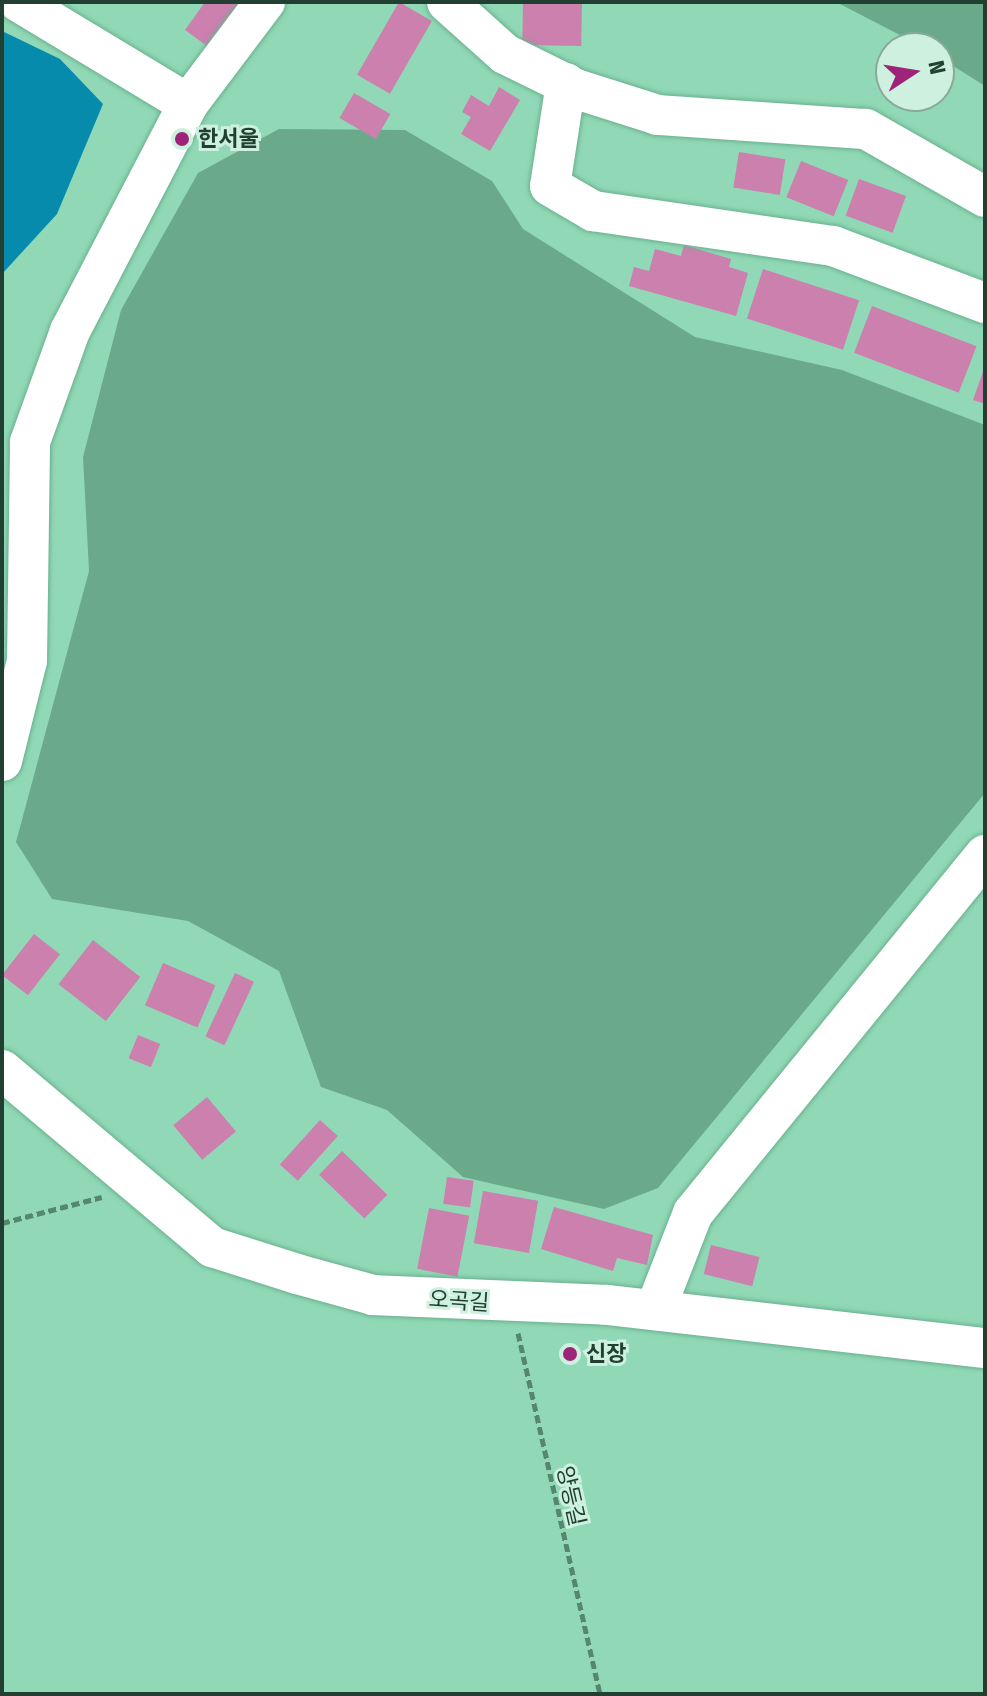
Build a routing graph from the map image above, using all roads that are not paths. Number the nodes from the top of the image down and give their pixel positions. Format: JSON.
{"nodes":[{"id":1,"x":19,"y":2,"type":"edge"},
{"id":2,"x":265,"y":2,"type":"edge"},
{"id":3,"x":447,"y":2,"type":"edge"},
{"id":4,"x":566,"y":83,"type":"junction"},
{"id":5,"x":188,"y":104,"type":"junction"},
{"id":6,"x":985,"y":197,"type":"edge"},
{"id":7,"x":985,"y":303,"type":"edge"},
{"id":8,"x":13,"y":674,"type":"edge"},
{"id":9,"x":2,"y":761,"type":"edge"},
{"id":10,"x":985,"y":855,"type":"edge"},
{"id":11,"x":2,"y":1070,"type":"edge"},
{"id":12,"x":655,"y":1310,"type":"junction"},
{"id":13,"x":985,"y":1348,"type":"edge"}],
"edges":[{"from":1,"to":5,"type":"street"},
{"from":2,"to":5,"type":"street"},
{"from":3,"to":4,"type":"street"},
{"from":4,"to":6,"type":"street"},
{"from":4,"to":7,"type":"street"},
{"from":5,"to":8,"type":"street"},
{"from":8,"to":9,"type":"street"},
{"from":10,"to":12,"type":"street"},
{"from":11,"to":12,"type":"street","name":"오곡길"},
{"from":12,"to":13,"type":"street","name":"오곡길"}]}
